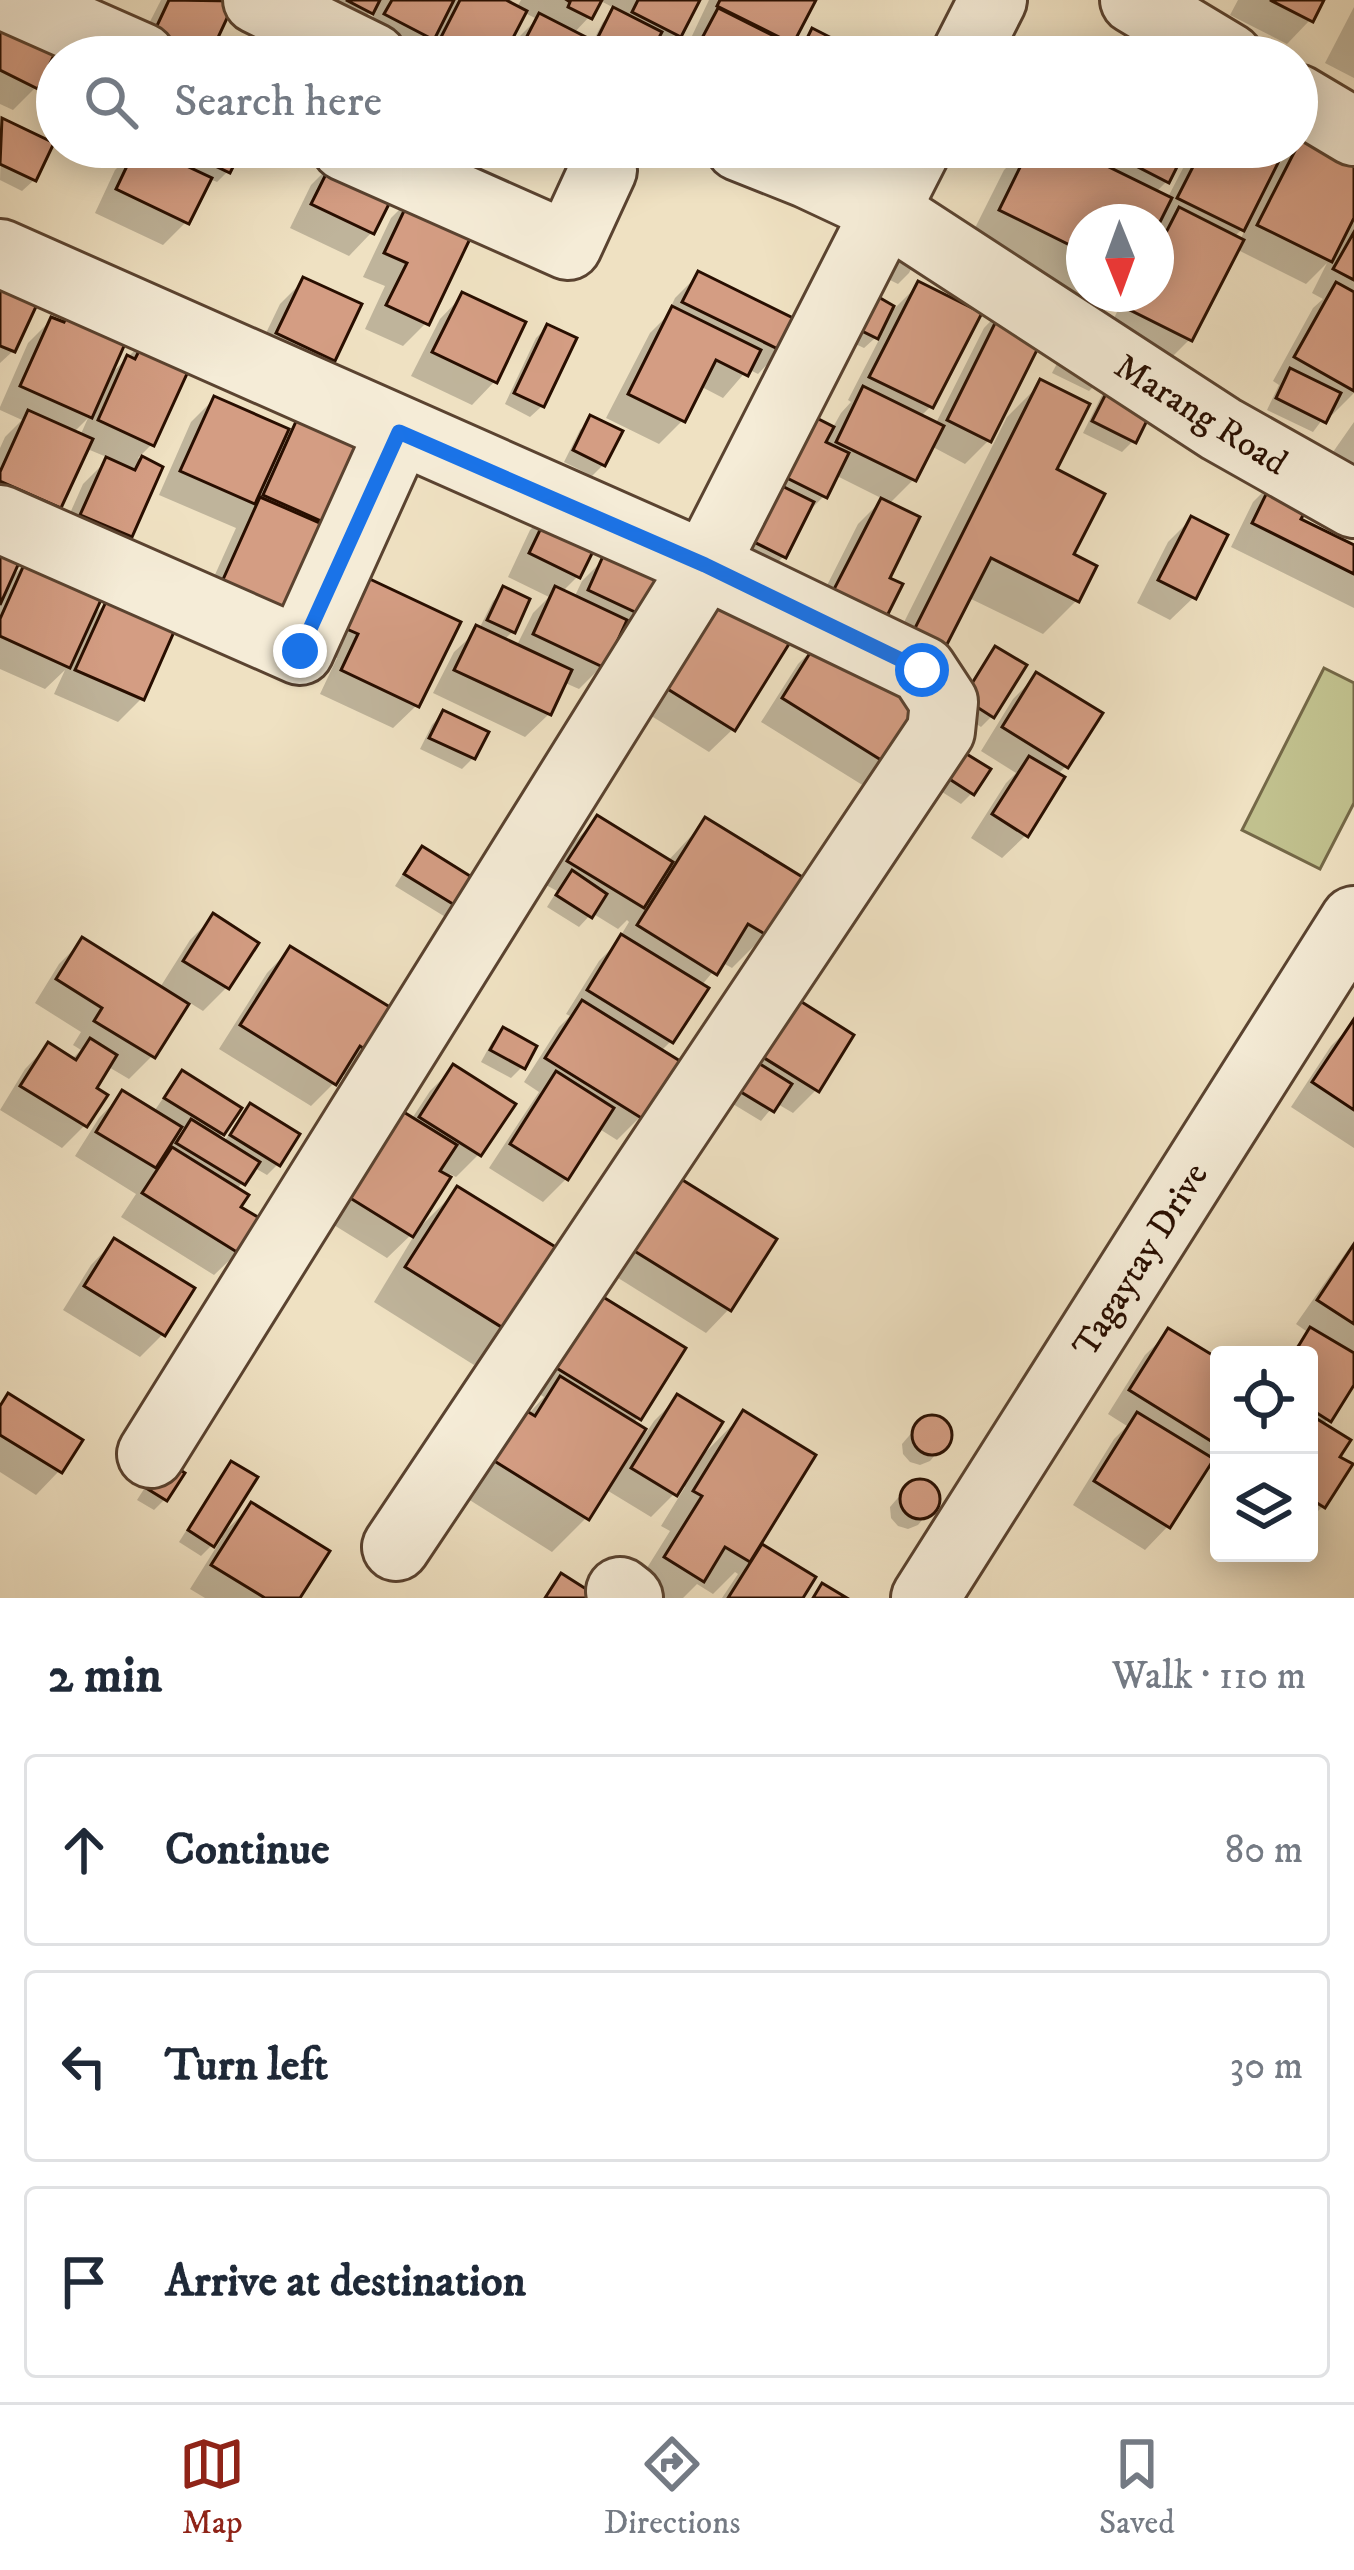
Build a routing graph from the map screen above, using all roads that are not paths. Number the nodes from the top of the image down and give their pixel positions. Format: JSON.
{"nodes":[{"id":1,"x":13,"y":0,"type":"edge"},
{"id":2,"x":257,"y":0,"type":"edge"},
{"id":3,"x":993,"y":0,"type":"edge"},
{"id":4,"x":1134,"y":0,"type":"edge"},
{"id":5,"x":94,"y":36,"type":"edge"},
{"id":6,"x":330,"y":36,"type":"edge"},
{"id":7,"x":975,"y":36,"type":"edge"},
{"id":8,"x":1193,"y":36,"type":"edge"},
{"id":9,"x":1318,"y":111,"type":"edge"},
{"id":10,"x":1354,"y":132,"type":"edge"},
{"id":11,"x":392,"y":168,"type":"edge"},
{"id":12,"x":598,"y":168,"type":"edge"},
{"id":13,"x":792,"y":168,"type":"edge"},
{"id":14,"x":908,"y":168,"type":"edge"},
{"id":15,"x":886,"y":211,"type":"junction"},
{"id":16,"x":0,"y":254,"type":"edge"},
{"id":17,"x":399,"y":432,"type":"junction"},
{"id":18,"x":1354,"y":504,"type":"edge"},
{"id":19,"x":0,"y":519,"type":"edge"},
{"id":20,"x":705,"y":565,"type":"junction"},
{"id":21,"x":1354,"y":920,"type":"edge"},
{"id":22,"x":151,"y":1454,"type":"dead end"},
{"id":23,"x":396,"y":1547,"type":"dead end"},
{"id":24,"x":925,"y":1598,"type":"edge"}],
"edges":[{"from":1,"to":5,"type":"street"},
{"from":2,"to":6,"type":"street"},
{"from":3,"to":7,"type":"street"},
{"from":4,"to":8,"type":"street"},
{"from":9,"to":10,"type":"street"},
{"from":11,"to":12,"type":"street"},
{"from":13,"to":15,"type":"street","name":"Marang Road"},
{"from":14,"to":15,"type":"street"},
{"from":15,"to":18,"type":"street","name":"Marang Road"},
{"from":15,"to":20,"type":"street"},
{"from":16,"to":17,"type":"street"},
{"from":17,"to":19,"type":"street"},
{"from":17,"to":20,"type":"street"},
{"from":20,"to":22,"type":"street"},
{"from":20,"to":23,"type":"street"},
{"from":21,"to":24,"type":"street","name":"Tagaytay Drive"}]}
